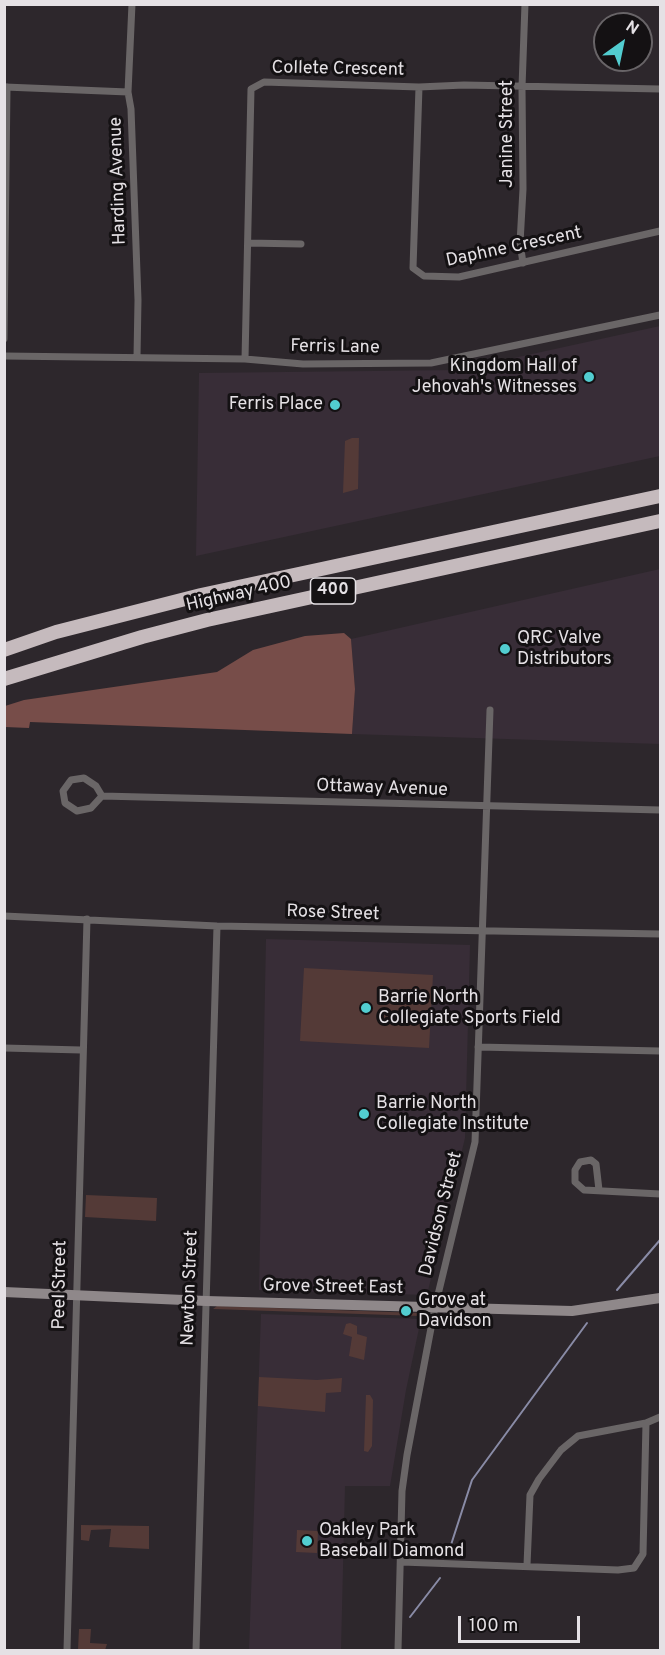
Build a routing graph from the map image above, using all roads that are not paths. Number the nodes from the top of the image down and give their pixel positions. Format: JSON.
{"nodes":[{"id":1,"x":132,"y":4,"type":"edge"},
{"id":2,"x":525,"y":4,"type":"edge"},
{"id":3,"x":6,"y":87,"type":"edge"},
{"id":4,"x":419,"y":87,"type":"junction"},
{"id":5,"x":522,"y":87,"type":"junction"},
{"id":6,"x":660,"y":89,"type":"edge"},
{"id":7,"x":128,"y":92,"type":"junction"},
{"id":8,"x":660,"y":231,"type":"edge"},
{"id":9,"x":5,"y":233,"type":"edge"},
{"id":10,"x":248,"y":243,"type":"junction"},
{"id":11,"x":301,"y":244,"type":"dead end"},
{"id":12,"x":523,"y":263,"type":"junction"},
{"id":13,"x":660,"y":315,"type":"edge"},
{"id":14,"x":4,"y":339,"type":"edge"},
{"id":15,"x":4,"y":356,"type":"edge"},
{"id":16,"x":137,"y":357,"type":"junction"},
{"id":17,"x":245,"y":359,"type":"junction"},
{"id":18,"x":660,"y":496,"type":"edge"},
{"id":19,"x":660,"y":521,"type":"edge"},
{"id":20,"x":9,"y":647,"type":"edge"},
{"id":21,"x":6,"y":678,"type":"edge"},
{"id":22,"x":490,"y":710,"type":"dead end"},
{"id":23,"x":102,"y":796,"type":"junction"},
{"id":24,"x":487,"y":807,"type":"junction"},
{"id":25,"x":660,"y":810,"type":"edge"},
{"id":26,"x":4,"y":916,"type":"edge"},
{"id":27,"x":87,"y":920,"type":"junction"},
{"id":28,"x":217,"y":926,"type":"junction"},
{"id":29,"x":482,"y":933,"type":"junction"},
{"id":30,"x":660,"y":934,"type":"edge"},
{"id":31,"x":478,"y":1047,"type":"junction"},
{"id":32,"x":4,"y":1048,"type":"edge"},
{"id":33,"x":81,"y":1050,"type":"junction"},
{"id":34,"x":660,"y":1051,"type":"edge"},
{"id":35,"x":599,"y":1190,"type":"junction"},
{"id":36,"x":660,"y":1194,"type":"edge"},
{"id":37,"x":4,"y":1292,"type":"edge"},
{"id":38,"x":76,"y":1296,"type":"junction"},
{"id":39,"x":660,"y":1298,"type":"edge"},
{"id":40,"x":206,"y":1301,"type":"junction"},
{"id":41,"x":435,"y":1307,"type":"junction"},
{"id":42,"x":660,"y":1417,"type":"edge"},
{"id":43,"x":646,"y":1423,"type":"junction"},
{"id":44,"x":402,"y":1562,"type":"junction"},
{"id":45,"x":527,"y":1565,"type":"junction"},
{"id":46,"x":67,"y":1650,"type":"edge"},
{"id":47,"x":196,"y":1650,"type":"edge"},
{"id":48,"x":398,"y":1650,"type":"edge"}],
"edges":[{"from":1,"to":7,"type":"street","name":"Harding Avenue"},
{"from":2,"to":5,"type":"street","name":"Janine Street"},
{"from":3,"to":7,"type":"street"},
{"from":3,"to":9,"type":"street"},
{"from":4,"to":5,"type":"street","name":"Collete Crescent"},
{"from":4,"to":10,"type":"street","name":"Collete Crescent"},
{"from":4,"to":12,"type":"street","name":"Daphne Crescent"},
{"from":5,"to":6,"type":"street","name":"Collete Crescent"},
{"from":5,"to":12,"type":"street","name":"Janine Street"},
{"from":7,"to":16,"type":"street","name":"Harding Avenue"},
{"from":8,"to":12,"type":"street","name":"Daphne Crescent"},
{"from":9,"to":14,"type":"street"},
{"from":10,"to":11,"type":"street"},
{"from":10,"to":17,"type":"street","name":"Collete Crescent"},
{"from":13,"to":17,"type":"street","name":"Ferris Lane"},
{"from":15,"to":16,"type":"street","name":"Ferris Lane"},
{"from":16,"to":17,"type":"street","name":"Ferris Lane"},
{"from":18,"to":20,"type":"highway","name":"Highway 400","number":"400"},
{"from":19,"to":21,"type":"highway","name":"Highway 400","number":"400"},
{"from":22,"to":24,"type":"street","name":"Davidson Street"},
{"from":23,"to":23,"type":"street"},
{"from":23,"to":24,"type":"street","name":"Ottaway Avenue"},
{"from":24,"to":25,"type":"street","name":"Ottaway Avenue"},
{"from":24,"to":29,"type":"street","name":"Davidson Street"},
{"from":26,"to":27,"type":"street","name":"Rose Street"},
{"from":27,"to":28,"type":"street","name":"Rose Street"},
{"from":27,"to":33,"type":"street","name":"Peel Street"},
{"from":28,"to":29,"type":"street","name":"Rose Street"},
{"from":28,"to":40,"type":"street","name":"Newton Street"},
{"from":29,"to":30,"type":"street","name":"Rose Street"},
{"from":29,"to":31,"type":"street","name":"Davidson Street"},
{"from":31,"to":34,"type":"street"},
{"from":31,"to":41,"type":"street","name":"Davidson Street"},
{"from":32,"to":33,"type":"street"},
{"from":33,"to":38,"type":"street","name":"Peel Street"},
{"from":35,"to":35,"type":"street"},
{"from":35,"to":36,"type":"street"},
{"from":37,"to":38,"type":"street","name":"Grove Street East"},
{"from":38,"to":40,"type":"street","name":"Grove Street East"},
{"from":38,"to":46,"type":"street","name":"Peel Street"},
{"from":39,"to":41,"type":"street","name":"Grove Street East"},
{"from":40,"to":41,"type":"street","name":"Grove Street East"},
{"from":40,"to":47,"type":"street","name":"Newton Street"},
{"from":41,"to":44,"type":"street","name":"Davidson Street"},
{"from":42,"to":43,"type":"street"},
{"from":43,"to":45,"type":"street"},
{"from":43,"to":45,"type":"street"},
{"from":44,"to":45,"type":"street"},
{"from":44,"to":48,"type":"street","name":"Davidson Street"}]}
